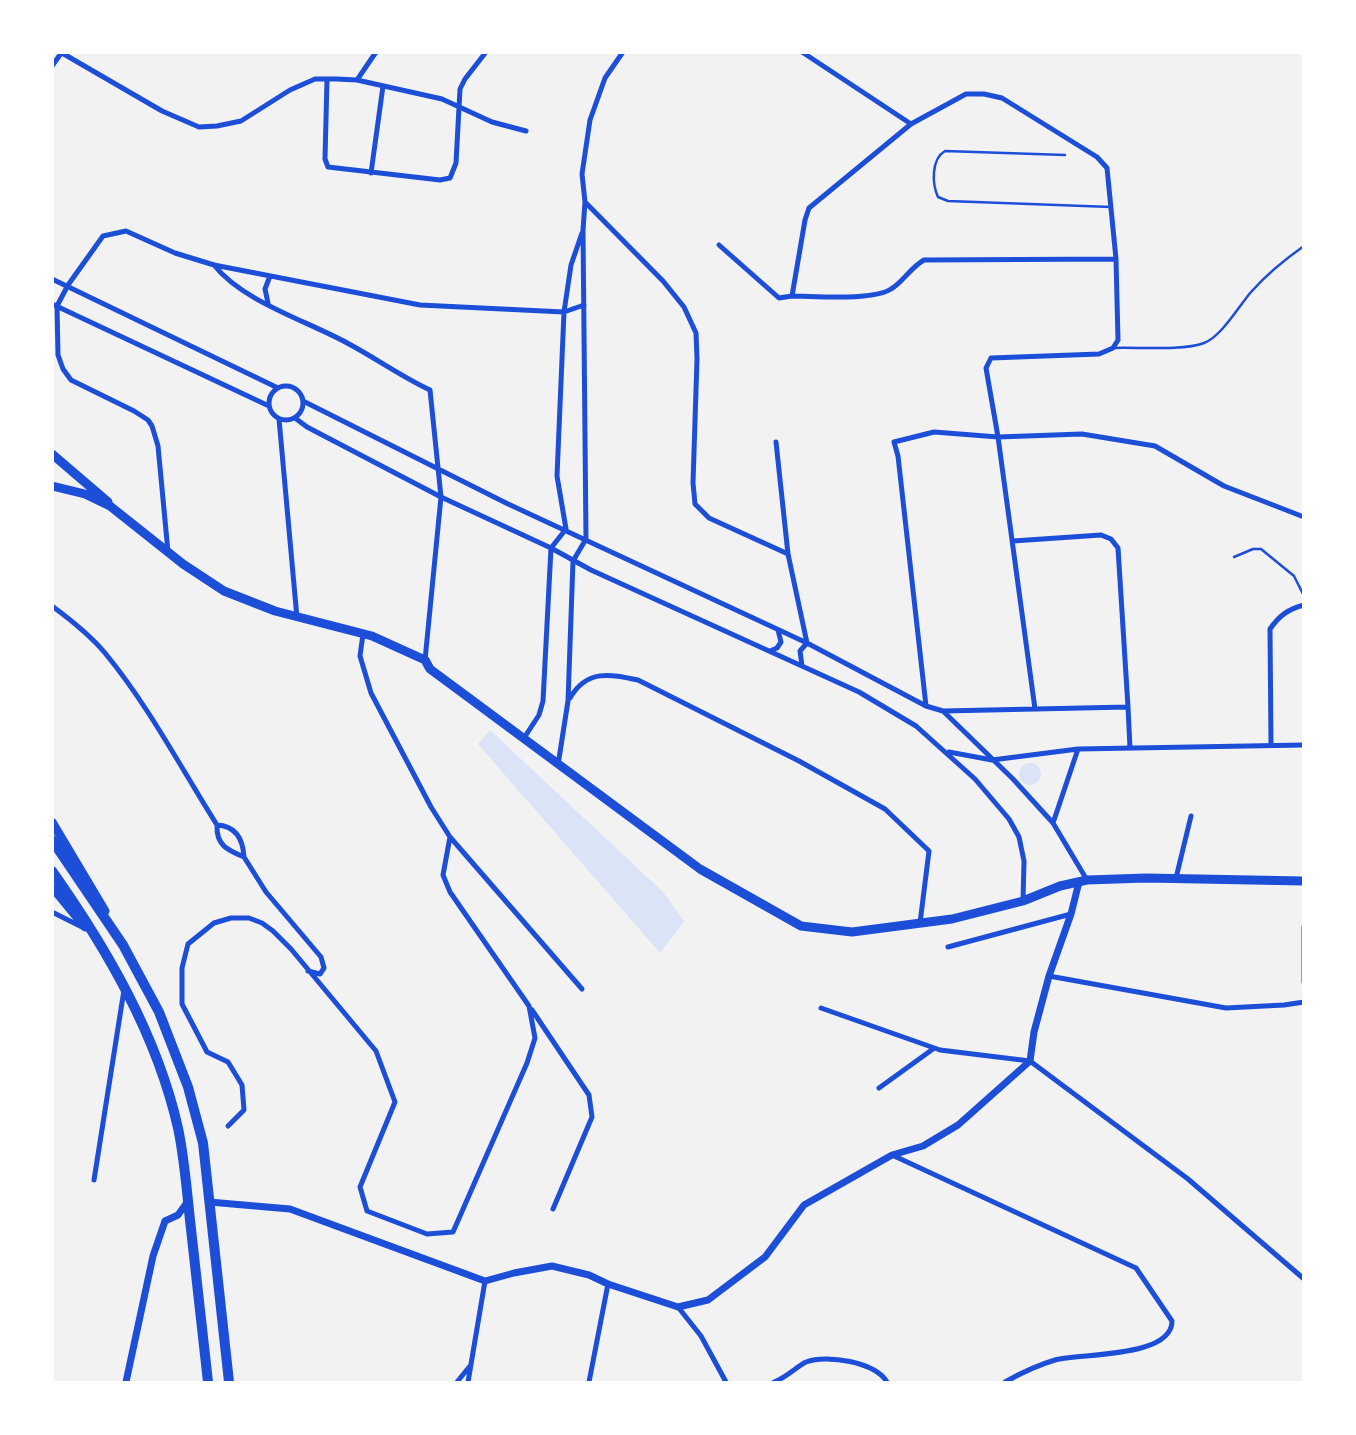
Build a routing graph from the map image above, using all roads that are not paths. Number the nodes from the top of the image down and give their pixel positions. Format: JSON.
{"nodes":[{"id":1,"x":376,"y":52,"type":"edge"},
{"id":2,"x":486,"y":52,"type":"edge"},
{"id":3,"x":622,"y":52,"type":"edge"},
{"id":4,"x":803,"y":52,"type":"edge"},
{"id":5,"x":62,"y":53,"type":"edge"},
{"id":6,"x":52,"y":66,"type":"edge"},
{"id":7,"x":327,"y":79,"type":"junction"},
{"id":8,"x":357,"y":80,"type":"junction"},
{"id":9,"x":383,"y":86,"type":"junction"},
{"id":10,"x":459,"y":106,"type":"junction"},
{"id":11,"x":911,"y":124,"type":"junction"},
{"id":12,"x":526,"y":131,"type":"dead end"},
{"id":13,"x":1065,"y":155,"type":"dead end"},
{"id":14,"x":371,"y":173,"type":"junction"},
{"id":15,"x":585,"y":202,"type":"junction"},
{"id":16,"x":1111,"y":207,"type":"junction"},
{"id":17,"x":583,"y":230,"type":"junction"},
{"id":18,"x":719,"y":245,"type":"dead end"},
{"id":19,"x":1304,"y":246,"type":"edge"},
{"id":20,"x":1116,"y":259,"type":"junction"},
{"id":21,"x":214,"y":265,"type":"junction"},
{"id":22,"x":270,"y":276,"type":"junction"},
{"id":23,"x":52,"y":279,"type":"edge"},
{"id":24,"x":68,"y":285,"type":"junction"},
{"id":25,"x":792,"y":296,"type":"junction"},
{"id":26,"x":268,"y":303,"type":"junction"},
{"id":27,"x":55,"y":305,"type":"edge"},
{"id":28,"x":584,"y":305,"type":"junction"},
{"id":29,"x":564,"y":312,"type":"junction"},
{"id":30,"x":1113,"y":348,"type":"junction"},
{"id":31,"x":278,"y":388,"type":"junction"},
{"id":32,"x":303,"y":401,"type":"junction"},
{"id":33,"x":269,"y":405,"type":"junction"},
{"id":34,"x":295,"y":418,"type":"junction"},
{"id":35,"x":279,"y":419,"type":"junction"},
{"id":36,"x":998,"y":437,"type":"junction"},
{"id":37,"x":776,"y":442,"type":"dead end"},
{"id":38,"x":52,"y":454,"type":"edge"},
{"id":39,"x":438,"y":468,"type":"junction"},
{"id":40,"x":52,"y":486,"type":"edge"},
{"id":41,"x":441,"y":497,"type":"junction"},
{"id":42,"x":119,"y":513,"type":"junction"},
{"id":43,"x":1304,"y":517,"type":"edge"},
{"id":44,"x":566,"y":529,"type":"junction"},
{"id":45,"x":586,"y":539,"type":"junction"},
{"id":46,"x":1013,"y":541,"type":"junction"},
{"id":47,"x":551,"y":548,"type":"junction"},
{"id":48,"x":168,"y":553,"type":"junction"},
{"id":49,"x":788,"y":554,"type":"junction"},
{"id":50,"x":1234,"y":557,"type":"dead end"},
{"id":51,"x":573,"y":561,"type":"junction"},
{"id":52,"x":1304,"y":596,"type":"edge"},
{"id":53,"x":52,"y":606,"type":"edge"},
{"id":54,"x":1304,"y":606,"type":"edge"},
{"id":55,"x":298,"y":618,"type":"junction"},
{"id":56,"x":778,"y":630,"type":"junction"},
{"id":57,"x":362,"y":634,"type":"junction"},
{"id":58,"x":807,"y":643,"type":"junction"},
{"id":59,"x":770,"y":651,"type":"junction"},
{"id":60,"x":425,"y":660,"type":"junction"},
{"id":61,"x":802,"y":666,"type":"junction"},
{"id":62,"x":568,"y":701,"type":"junction"},
{"id":63,"x":926,"y":706,"type":"junction"},
{"id":64,"x":1128,"y":707,"type":"junction"},
{"id":65,"x":1035,"y":709,"type":"junction"},
{"id":66,"x":943,"y":711,"type":"junction"},
{"id":67,"x":524,"y":739,"type":"junction"},
{"id":68,"x":1271,"y":745,"type":"junction"},
{"id":69,"x":1304,"y":745,"type":"edge"},
{"id":70,"x":1130,"y":748,"type":"junction"},
{"id":71,"x":1078,"y":749,"type":"junction"},
{"id":72,"x":946,"y":751,"type":"junction"},
{"id":73,"x":992,"y":760,"type":"junction"},
{"id":74,"x":558,"y":765,"type":"junction"},
{"id":75,"x":1191,"y":816,"type":"dead end"},
{"id":76,"x":52,"y":822,"type":"edge"},
{"id":77,"x":1054,"y":823,"type":"junction"},
{"id":78,"x":217,"y":825,"type":"junction"},
{"id":79,"x":450,"y":837,"type":"junction"},
{"id":80,"x":52,"y":841,"type":"edge"},
{"id":81,"x":244,"y":857,"type":"junction"},
{"id":82,"x":52,"y":872,"type":"edge"},
{"id":83,"x":1176,"y":878,"type":"junction"},
{"id":84,"x":1083,"y":881,"type":"junction"},
{"id":85,"x":1304,"y":881,"type":"edge"},
{"id":86,"x":52,"y":887,"type":"edge"},
{"id":87,"x":1023,"y":901,"type":"junction"},
{"id":88,"x":52,"y":912,"type":"edge"},
{"id":89,"x":1071,"y":914,"type":"junction"},
{"id":90,"x":919,"y":924,"type":"junction"},
{"id":91,"x":1304,"y":927,"type":"edge"},
{"id":92,"x":88,"y":930,"type":"junction"},
{"id":93,"x":123,"y":945,"type":"junction"},
{"id":94,"x":948,"y":947,"type":"dead end"},
{"id":95,"x":107,"y":954,"type":"junction"},
{"id":96,"x":308,"y":971,"type":"junction"},
{"id":97,"x":1049,"y":976,"type":"junction"},
{"id":98,"x":1304,"y":982,"type":"edge"},
{"id":99,"x":124,"y":987,"type":"junction"},
{"id":100,"x":582,"y":989,"type":"dead end"},
{"id":101,"x":1304,"y":1002,"type":"edge"},
{"id":102,"x":529,"y":1006,"type":"junction"},
{"id":103,"x":821,"y":1008,"type":"dead end"},
{"id":104,"x":933,"y":1049,"type":"junction"},
{"id":105,"x":1030,"y":1061,"type":"junction"},
{"id":106,"x":879,"y":1088,"type":"dead end"},
{"id":107,"x":228,"y":1126,"type":"dead end"},
{"id":108,"x":892,"y":1155,"type":"junction"},
{"id":109,"x":94,"y":1180,"type":"dead end"},
{"id":110,"x":188,"y":1201,"type":"junction"},
{"id":111,"x":209,"y":1202,"type":"junction"},
{"id":112,"x":554,"y":1209,"type":"dead end"},
{"id":113,"x":1304,"y":1279,"type":"edge"},
{"id":114,"x":485,"y":1281,"type":"junction"},
{"id":115,"x":608,"y":1284,"type":"junction"},
{"id":116,"x":678,"y":1307,"type":"junction"},
{"id":117,"x":471,"y":1364,"type":"junction"},
{"id":118,"x":126,"y":1382,"type":"edge"},
{"id":119,"x":208,"y":1382,"type":"edge"},
{"id":120,"x":229,"y":1382,"type":"edge"},
{"id":121,"x":457,"y":1382,"type":"edge"},
{"id":122,"x":468,"y":1382,"type":"edge"},
{"id":123,"x":589,"y":1382,"type":"edge"},
{"id":124,"x":726,"y":1382,"type":"edge"},
{"id":125,"x":774,"y":1382,"type":"edge"},
{"id":126,"x":887,"y":1382,"type":"edge"},
{"id":127,"x":1005,"y":1382,"type":"edge"}],
"edges":[{"from":1,"to":8,"type":"street"},
{"from":2,"to":10,"type":"street"},
{"from":3,"to":15,"type":"street"},
{"from":4,"to":11,"type":"street"},
{"from":5,"to":6,"type":"street"},
{"from":5,"to":7,"type":"street"},
{"from":7,"to":8,"type":"street"},
{"from":7,"to":14,"type":"street"},
{"from":8,"to":9,"type":"street"},
{"from":9,"to":10,"type":"street"},
{"from":9,"to":14,"type":"street"},
{"from":10,"to":12,"type":"street"},
{"from":10,"to":14,"type":"street"},
{"from":11,"to":16,"type":"street"},
{"from":11,"to":25,"type":"street"},
{"from":13,"to":16,"type":"lane"},
{"from":15,"to":17,"type":"street"},
{"from":15,"to":49,"type":"street"},
{"from":16,"to":20,"type":"street"},
{"from":17,"to":28,"type":"street"},
{"from":17,"to":29,"type":"street"},
{"from":18,"to":25,"type":"street"},
{"from":19,"to":30,"type":"lane"},
{"from":20,"to":25,"type":"street"},
{"from":20,"to":30,"type":"street"},
{"from":21,"to":22,"type":"street"},
{"from":21,"to":24,"type":"street"},
{"from":21,"to":26,"type":"street"},
{"from":22,"to":26,"type":"street"},
{"from":22,"to":29,"type":"street"},
{"from":23,"to":24,"type":"street"},
{"from":24,"to":27,"type":"street"},
{"from":24,"to":31,"type":"street"},
{"from":26,"to":39,"type":"street"},
{"from":27,"to":33,"type":"street"},
{"from":27,"to":48,"type":"street"},
{"from":28,"to":29,"type":"street"},
{"from":28,"to":45,"type":"street"},
{"from":29,"to":44,"type":"street"},
{"from":30,"to":36,"type":"street"},
{"from":31,"to":32,"type":"street"},
{"from":31,"to":33,"type":"street"},
{"from":32,"to":34,"type":"street"},
{"from":32,"to":39,"type":"street"},
{"from":33,"to":35,"type":"street"},
{"from":34,"to":35,"type":"street"},
{"from":34,"to":41,"type":"street"},
{"from":35,"to":55,"type":"street"},
{"from":36,"to":43,"type":"street"},
{"from":36,"to":46,"type":"street"},
{"from":36,"to":63,"type":"street"},
{"from":37,"to":49,"type":"street"},
{"from":38,"to":42,"type":"main road"},
{"from":39,"to":41,"type":"street"},
{"from":39,"to":44,"type":"street"},
{"from":40,"to":42,"type":"main road"},
{"from":41,"to":47,"type":"street"},
{"from":41,"to":60,"type":"street"},
{"from":42,"to":48,"type":"main road"},
{"from":44,"to":45,"type":"street"},
{"from":44,"to":47,"type":"street"},
{"from":45,"to":51,"type":"street"},
{"from":45,"to":56,"type":"street"},
{"from":46,"to":64,"type":"street"},
{"from":46,"to":65,"type":"street"},
{"from":47,"to":51,"type":"street"},
{"from":47,"to":67,"type":"street"},
{"from":48,"to":55,"type":"main road"},
{"from":49,"to":58,"type":"street"},
{"from":50,"to":52,"type":"lane"},
{"from":51,"to":59,"type":"street"},
{"from":51,"to":62,"type":"street"},
{"from":53,"to":78,"type":"street"},
{"from":54,"to":68,"type":"street"},
{"from":55,"to":57,"type":"main road"},
{"from":56,"to":58,"type":"street"},
{"from":56,"to":59,"type":"street"},
{"from":57,"to":60,"type":"main road"},
{"from":57,"to":79,"type":"street"},
{"from":58,"to":61,"type":"street"},
{"from":58,"to":63,"type":"street"},
{"from":59,"to":61,"type":"street"},
{"from":60,"to":67,"type":"main road"},
{"from":61,"to":72,"type":"street"},
{"from":62,"to":74,"type":"street"},
{"from":62,"to":90,"type":"street"},
{"from":63,"to":66,"type":"street"},
{"from":64,"to":65,"type":"street"},
{"from":64,"to":70,"type":"street"},
{"from":65,"to":66,"type":"street"},
{"from":66,"to":73,"type":"street"},
{"from":67,"to":74,"type":"main road"},
{"from":68,"to":69,"type":"street"},
{"from":68,"to":70,"type":"street"},
{"from":70,"to":71,"type":"street"},
{"from":71,"to":73,"type":"street"},
{"from":71,"to":77,"type":"street"},
{"from":72,"to":73,"type":"street"},
{"from":72,"to":87,"type":"street"},
{"from":73,"to":77,"type":"street"},
{"from":74,"to":90,"type":"main road"},
{"from":75,"to":83,"type":"street"},
{"from":76,"to":93,"type":"main road"},
{"from":77,"to":84,"type":"street"},
{"from":78,"to":81,"type":"street"},
{"from":78,"to":81,"type":"street"},
{"from":79,"to":100,"type":"street"},
{"from":79,"to":102,"type":"street"},
{"from":80,"to":93,"type":"highway"},
{"from":81,"to":96,"type":"street"},
{"from":82,"to":95,"type":"highway"},
{"from":83,"to":84,"type":"main road"},
{"from":83,"to":85,"type":"main road"},
{"from":84,"to":87,"type":"main road"},
{"from":84,"to":89,"type":"street"},
{"from":86,"to":92,"type":"main road"},
{"from":87,"to":90,"type":"main road"},
{"from":88,"to":92,"type":"street"},
{"from":89,"to":94,"type":"street"},
{"from":89,"to":97,"type":"street"},
{"from":91,"to":98,"type":"street"},
{"from":92,"to":95,"type":"main road"},
{"from":93,"to":111,"type":"highway"},
{"from":95,"to":99,"type":"highway"},
{"from":96,"to":102,"type":"street"},
{"from":96,"to":107,"type":"street"},
{"from":97,"to":101,"type":"street"},
{"from":97,"to":105,"type":"street"},
{"from":99,"to":109,"type":"street"},
{"from":99,"to":110,"type":"highway"},
{"from":102,"to":112,"type":"street"},
{"from":103,"to":104,"type":"street"},
{"from":104,"to":105,"type":"street"},
{"from":104,"to":106,"type":"street"},
{"from":105,"to":108,"type":"street"},
{"from":105,"to":113,"type":"street"},
{"from":108,"to":116,"type":"street"},
{"from":108,"to":127,"type":"street"},
{"from":110,"to":118,"type":"street"},
{"from":110,"to":119,"type":"highway"},
{"from":111,"to":114,"type":"street"},
{"from":111,"to":120,"type":"highway"},
{"from":114,"to":115,"type":"street"},
{"from":114,"to":117,"type":"street"},
{"from":115,"to":116,"type":"street"},
{"from":115,"to":123,"type":"street"},
{"from":116,"to":124,"type":"street"},
{"from":117,"to":121,"type":"street"},
{"from":117,"to":122,"type":"street"},
{"from":125,"to":126,"type":"street"}]}
